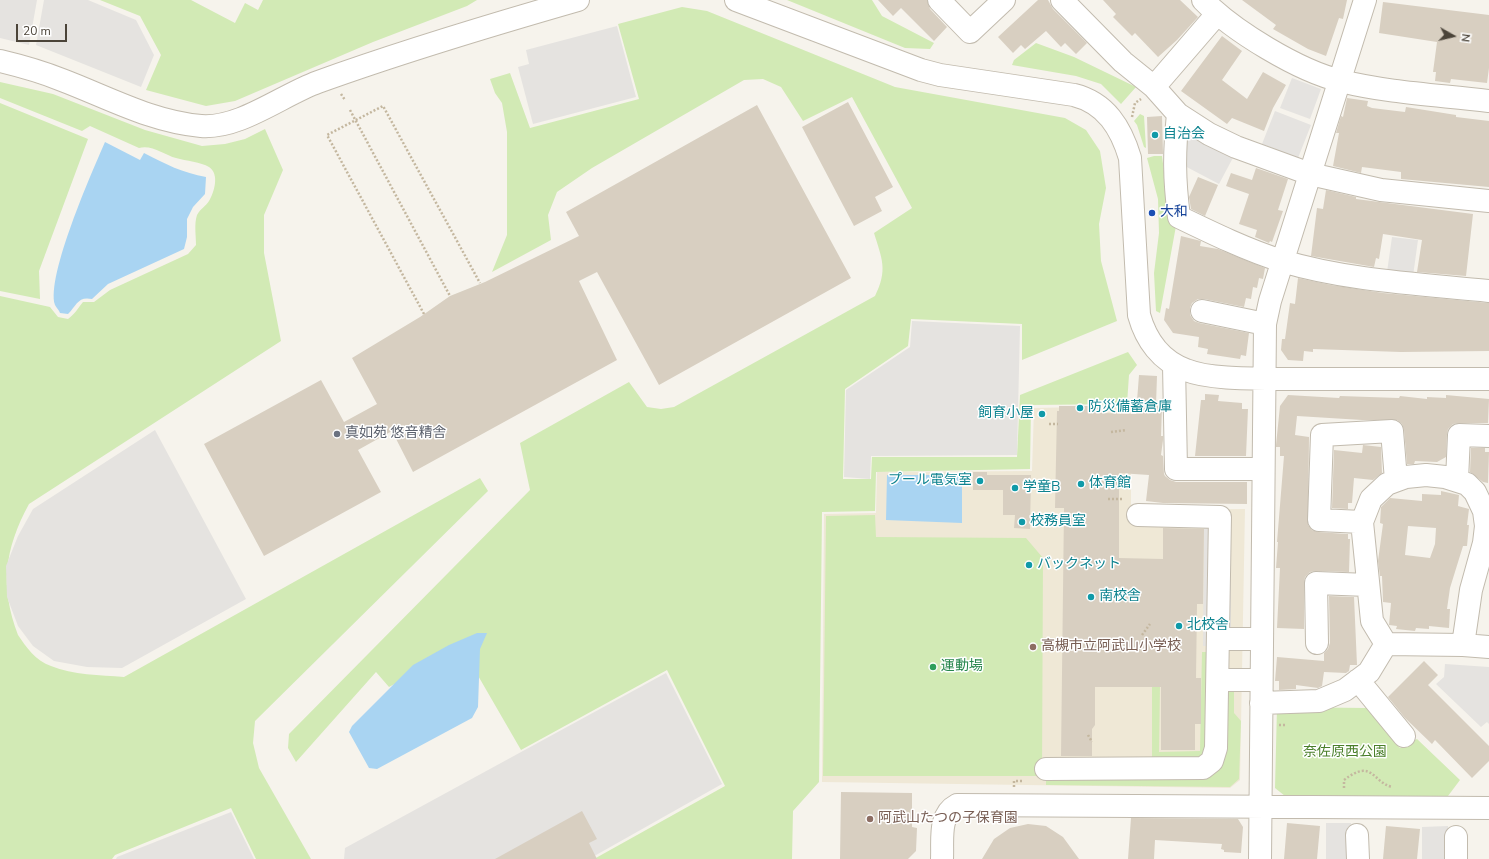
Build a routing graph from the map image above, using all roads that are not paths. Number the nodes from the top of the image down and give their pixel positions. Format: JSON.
{"nodes":[{"id":1,"x":578,"y":0,"type":"edge"},
{"id":2,"x":736,"y":0,"type":"edge"},
{"id":3,"x":939,"y":0,"type":"edge"},
{"id":4,"x":1004,"y":0,"type":"edge"},
{"id":5,"x":1062,"y":0,"type":"edge"},
{"id":6,"x":1365,"y":0,"type":"edge"},
{"id":7,"x":1210,"y":7,"type":"edge"},
{"id":8,"x":0,"y":61,"type":"edge"},
{"id":9,"x":1339,"y":81,"type":"junction"},
{"id":10,"x":1154,"y":87,"type":"junction"},
{"id":11,"x":1489,"y":101,"type":"edge"},
{"id":12,"x":1178,"y":114,"type":"junction"},
{"id":13,"x":1310,"y":174,"type":"junction"},
{"id":14,"x":1489,"y":201,"type":"edge"},
{"id":15,"x":1283,"y":261,"type":"junction"},
{"id":16,"x":1489,"y":291,"type":"edge"},
{"id":17,"x":1202,"y":311,"type":"dead end"},
{"id":18,"x":1265,"y":324,"type":"junction"},
{"id":19,"x":1174,"y":365,"type":"junction"},
{"id":20,"x":1264,"y":378,"type":"junction"},
{"id":21,"x":1489,"y":379,"type":"edge"},
{"id":22,"x":1489,"y":436,"type":"edge"},
{"id":23,"x":1263,"y":468,"type":"junction"},
{"id":24,"x":1396,"y":480,"type":"junction"},
{"id":25,"x":1457,"y":480,"type":"junction"},
{"id":26,"x":1138,"y":516,"type":"dead end"},
{"id":27,"x":1362,"y":522,"type":"junction"},
{"id":28,"x":1488,"y":526,"type":"edge"},
{"id":29,"x":1368,"y":585,"type":"junction"},
{"id":30,"x":1480,"y":596,"type":"edge"},
{"id":31,"x":1219,"y":639,"type":"junction"},
{"id":32,"x":1261,"y":639,"type":"junction"},
{"id":33,"x":1317,"y":643,"type":"dead end"},
{"id":34,"x":1386,"y":644,"type":"junction"},
{"id":35,"x":1463,"y":645,"type":"junction"},
{"id":36,"x":1489,"y":647,"type":"edge"},
{"id":37,"x":1218,"y":680,"type":"junction"},
{"id":38,"x":1261,"y":680,"type":"junction"},
{"id":39,"x":1358,"y":680,"type":"junction"},
{"id":40,"x":1261,"y":703,"type":"junction"},
{"id":41,"x":1404,"y":736,"type":"dead end"},
{"id":42,"x":1046,"y":769,"type":"dead end"},
{"id":43,"x":1260,"y":808,"type":"junction"},
{"id":44,"x":1489,"y":808,"type":"edge"},
{"id":45,"x":1357,"y":835,"type":"dead end"},
{"id":46,"x":1456,"y":837,"type":"dead end"},
{"id":47,"x":942,"y":859,"type":"edge"},
{"id":48,"x":1260,"y":859,"type":"edge"},
{"id":49,"x":1358,"y":859,"type":"edge"},
{"id":50,"x":1456,"y":859,"type":"edge"}],
"edges":[{"from":1,"to":8,"type":"street"},
{"from":2,"to":19,"type":"street"},
{"from":3,"to":4,"type":"street"},
{"from":5,"to":10,"type":"street"},
{"from":6,"to":9,"type":"street"},
{"from":7,"to":9,"type":"street"},
{"from":7,"to":10,"type":"street"},
{"from":9,"to":11,"type":"street"},
{"from":9,"to":13,"type":"street"},
{"from":10,"to":12,"type":"street"},
{"from":12,"to":13,"type":"street"},
{"from":12,"to":15,"type":"street"},
{"from":13,"to":14,"type":"street"},
{"from":13,"to":15,"type":"street"},
{"from":15,"to":16,"type":"street"},
{"from":15,"to":18,"type":"street"},
{"from":17,"to":18,"type":"street"},
{"from":18,"to":20,"type":"street"},
{"from":19,"to":20,"type":"street"},
{"from":19,"to":23,"type":"street"},
{"from":20,"to":21,"type":"street"},
{"from":20,"to":23,"type":"street"},
{"from":22,"to":25,"type":"street"},
{"from":23,"to":32,"type":"street"},
{"from":24,"to":25,"type":"street"},
{"from":24,"to":27,"type":"street"},
{"from":24,"to":27,"type":"street"},
{"from":25,"to":28,"type":"street"},
{"from":26,"to":31,"type":"street"},
{"from":27,"to":29,"type":"street"},
{"from":28,"to":30,"type":"street"},
{"from":29,"to":33,"type":"street"},
{"from":29,"to":34,"type":"street"},
{"from":30,"to":35,"type":"street"},
{"from":31,"to":32,"type":"street"},
{"from":31,"to":37,"type":"street"},
{"from":32,"to":38,"type":"street"},
{"from":34,"to":35,"type":"street"},
{"from":34,"to":39,"type":"street"},
{"from":35,"to":36,"type":"street"},
{"from":37,"to":38,"type":"street"},
{"from":37,"to":42,"type":"street"},
{"from":38,"to":40,"type":"street"},
{"from":39,"to":40,"type":"street"},
{"from":39,"to":41,"type":"street"},
{"from":40,"to":43,"type":"street"},
{"from":43,"to":44,"type":"street"},
{"from":43,"to":47,"type":"street"},
{"from":43,"to":48,"type":"street"},
{"from":45,"to":49,"type":"street"},
{"from":46,"to":50,"type":"street"}]}
